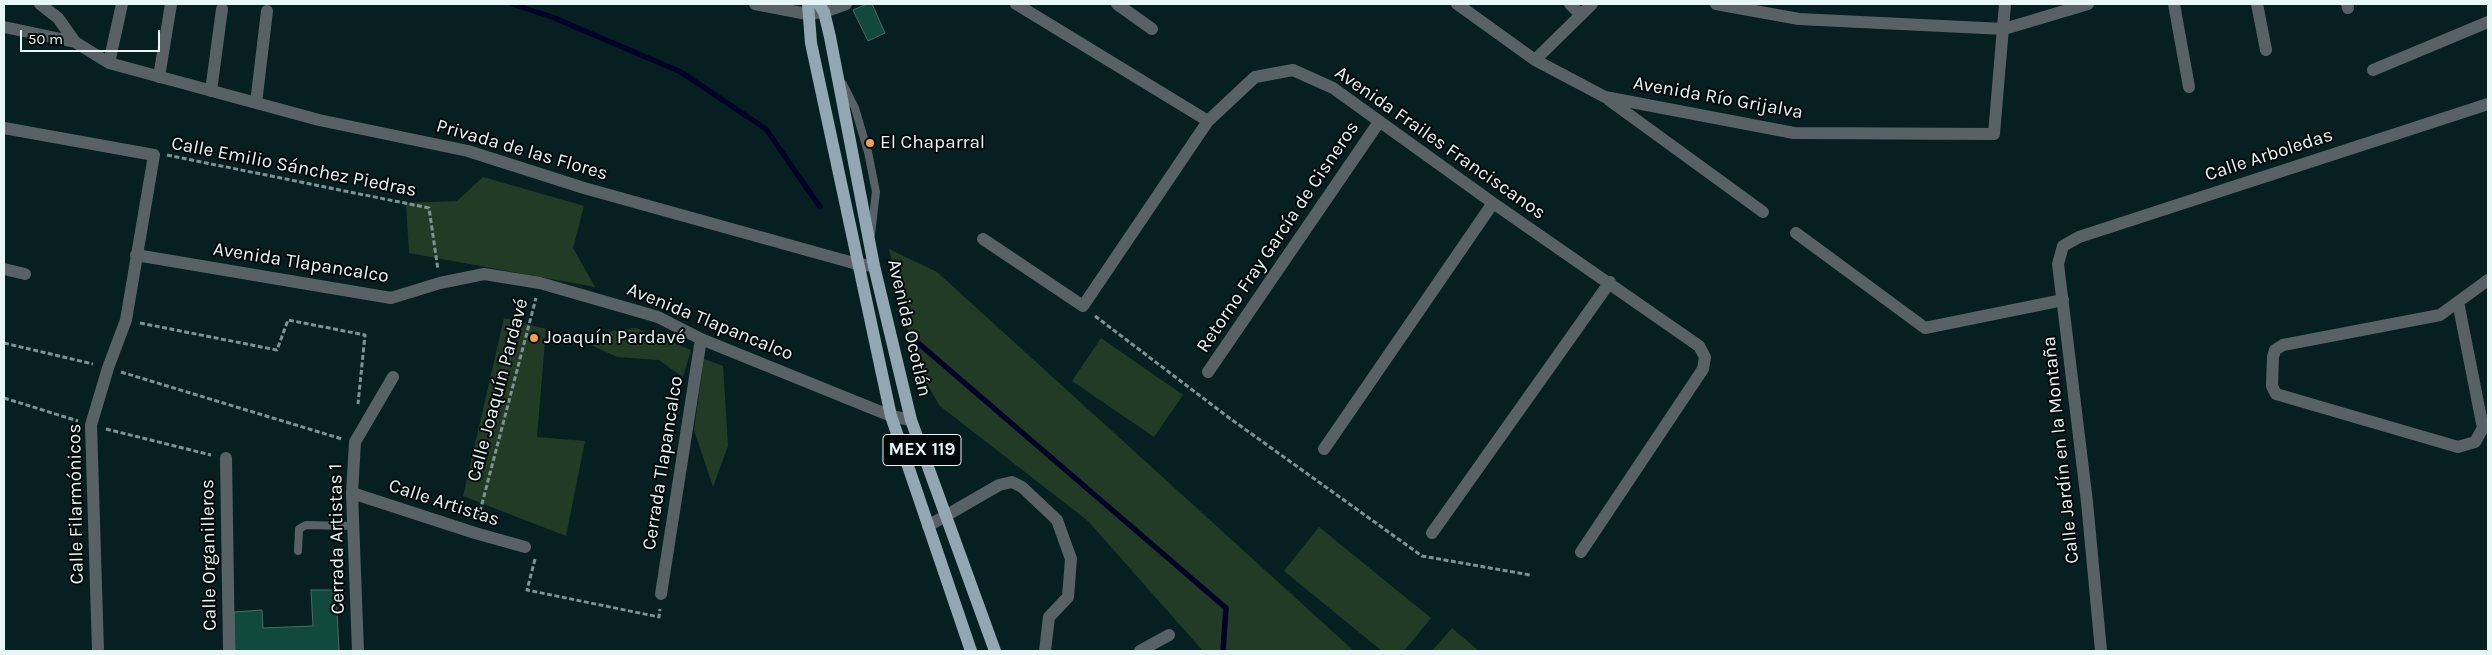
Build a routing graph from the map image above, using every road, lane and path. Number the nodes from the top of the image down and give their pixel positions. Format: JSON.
{"nodes":[{"id":1,"x":40,"y":4,"type":"edge"},
{"id":2,"x":122,"y":4,"type":"edge"},
{"id":3,"x":171,"y":4,"type":"edge"},
{"id":4,"x":755,"y":4,"type":"edge"},
{"id":5,"x":846,"y":4,"type":"edge"},
{"id":6,"x":1016,"y":4,"type":"edge"},
{"id":7,"x":1117,"y":4,"type":"edge"},
{"id":8,"x":1457,"y":4,"type":"edge"},
{"id":9,"x":1570,"y":4,"type":"edge"},
{"id":10,"x":1592,"y":4,"type":"edge"},
{"id":11,"x":1716,"y":4,"type":"edge"},
{"id":12,"x":2005,"y":4,"type":"edge"},
{"id":13,"x":2088,"y":4,"type":"edge"},
{"id":14,"x":2174,"y":4,"type":"edge"},
{"id":15,"x":2257,"y":4,"type":"edge"},
{"id":16,"x":821,"y":8,"type":"edge"},
{"id":17,"x":222,"y":9,"type":"dead end"},
{"id":18,"x":808,"y":9,"type":"edge"},
{"id":19,"x":267,"y":11,"type":"dead end"},
{"id":20,"x":1580,"y":14,"type":"junction"},
{"id":21,"x":2488,"y":22,"type":"edge"},
{"id":22,"x":4,"y":27,"type":"edge"},
{"id":23,"x":1152,"y":29,"type":"dead end"},
{"id":24,"x":2004,"y":29,"type":"junction"},
{"id":25,"x":75,"y":42,"type":"junction"},
{"id":26,"x":2266,"y":50,"type":"dead end"},
{"id":27,"x":1535,"y":60,"type":"junction"},
{"id":28,"x":109,"y":64,"type":"junction"},
{"id":29,"x":2373,"y":70,"type":"dead end"},
{"id":30,"x":159,"y":77,"type":"junction"},
{"id":31,"x":2189,"y":87,"type":"dead end"},
{"id":32,"x":211,"y":91,"type":"junction"},
{"id":33,"x":1605,"y":97,"type":"junction"},
{"id":34,"x":256,"y":103,"type":"junction"},
{"id":35,"x":2488,"y":104,"type":"edge"},
{"id":36,"x":1208,"y":121,"type":"junction"},
{"id":37,"x":1379,"y":122,"type":"junction"},
{"id":38,"x":4,"y":128,"type":"edge"},
{"id":39,"x":154,"y":155,"type":"junction"},
{"id":40,"x":1493,"y":203,"type":"junction"},
{"id":41,"x":1762,"y":212,"type":"dead end"},
{"id":42,"x":1796,"y":233,"type":"dead end"},
{"id":43,"x":983,"y":239,"type":"dead end"},
{"id":44,"x":2063,"y":246,"type":"joint"},
{"id":45,"x":136,"y":255,"type":"junction"},
{"id":46,"x":857,"y":264,"type":"junction"},
{"id":47,"x":874,"y":266,"type":"junction"},
{"id":48,"x":4,"y":269,"type":"edge"},
{"id":49,"x":25,"y":274,"type":"dead end"},
{"id":50,"x":2488,"y":280,"type":"edge"},
{"id":51,"x":1610,"y":282,"type":"junction"},
{"id":52,"x":440,"y":283,"type":"junction"},
{"id":53,"x":540,"y":283,"type":"junction"},
{"id":54,"x":2063,"y":300,"type":"junction"},
{"id":55,"x":2458,"y":302,"type":"junction"},
{"id":56,"x":1083,"y":306,"type":"junction"},
{"id":57,"x":126,"y":320,"type":"junction"},
{"id":58,"x":701,"y":338,"type":"junction"},
{"id":59,"x":4,"y":343,"type":"edge"},
{"id":60,"x":108,"y":368,"type":"junction"},
{"id":61,"x":1208,"y":372,"type":"dead end"},
{"id":62,"x":393,"y":377,"type":"dead end"},
{"id":63,"x":4,"y":398,"type":"edge"},
{"id":64,"x":358,"y":413,"type":"dead end"},
{"id":65,"x":891,"y":416,"type":"junction"},
{"id":66,"x":911,"y":420,"type":"junction"},
{"id":67,"x":91,"y":425,"type":"junction"},
{"id":68,"x":355,"y":442,"type":"junction"},
{"id":69,"x":1324,"y":448,"type":"dead end"},
{"id":70,"x":226,"y":458,"type":"joint"},
{"id":71,"x":352,"y":493,"type":"junction"},
{"id":72,"x":946,"y":516,"type":"junction"},
{"id":73,"x":353,"y":526,"type":"junction"},
{"id":74,"x":928,"y":526,"type":"junction"},
{"id":75,"x":475,"y":533,"type":"junction"},
{"id":76,"x":1432,"y":533,"type":"dead end"},
{"id":77,"x":531,"y":548,"type":"joint"},
{"id":78,"x":298,"y":551,"type":"dead end"},
{"id":79,"x":1581,"y":552,"type":"dead end"},
{"id":80,"x":1530,"y":575,"type":"dead end"},
{"id":81,"x":662,"y":594,"type":"dead end"},
{"id":82,"x":659,"y":617,"type":"dead end"},
{"id":83,"x":1169,"y":635,"type":"dead end"},
{"id":84,"x":98,"y":651,"type":"edge"},
{"id":85,"x":229,"y":651,"type":"edge"},
{"id":86,"x":358,"y":651,"type":"edge"},
{"id":87,"x":971,"y":651,"type":"edge"},
{"id":88,"x":995,"y":651,"type":"edge"},
{"id":89,"x":1045,"y":651,"type":"edge"},
{"id":90,"x":1140,"y":651,"type":"edge"},
{"id":91,"x":2101,"y":651,"type":"edge"}],
"edges":[{"from":1,"to":25,"type":"street"},
{"from":2,"to":28,"type":"street"},
{"from":3,"to":30,"type":"street"},
{"from":4,"to":18,"type":"street"},
{"from":5,"to":16,"type":"street"},
{"from":6,"to":36,"type":"street"},
{"from":7,"to":23,"type":"street"},
{"from":8,"to":27,"type":"street","name":"Avenida Río Grijalva"},
{"from":9,"to":20,"type":"street"},
{"from":10,"to":20,"type":"street"},
{"from":11,"to":24,"type":"street"},
{"from":12,"to":24,"type":"street"},
{"from":13,"to":24,"type":"street"},
{"from":14,"to":31,"type":"street"},
{"from":15,"to":26,"type":"street"},
{"from":16,"to":18,"type":"street"},
{"from":16,"to":47,"type":"main road","name":"Avenida Ocotlán","number":"MEX 119"},
{"from":17,"to":32,"type":"street"},
{"from":18,"to":46,"type":"main road","name":"Avenida Ocotlán","number":"MEX 119"},
{"from":19,"to":34,"type":"street"},
{"from":20,"to":27,"type":"street"},
{"from":21,"to":29,"type":"street"},
{"from":22,"to":25,"type":"street"},
{"from":24,"to":33,"type":"street","name":"Avenida Río Grijalva"},
{"from":25,"to":28,"type":"street","name":"Privada de las Flores"},
{"from":27,"to":33,"type":"street","name":"Avenida Río Grijalva"},
{"from":28,"to":30,"type":"street","name":"Privada de las Flores"},
{"from":30,"to":32,"type":"street","name":"Privada de las Flores"},
{"from":32,"to":34,"type":"street","name":"Privada de las Flores"},
{"from":33,"to":41,"type":"street"},
{"from":34,"to":46,"type":"street","name":"Privada de las Flores"},
{"from":35,"to":44,"type":"street","name":"Calle Arboledas"},
{"from":36,"to":37,"type":"street","name":"Avenida Frailes Franciscanos"},
{"from":36,"to":56,"type":"street","name":"Avenida Frailes Franciscanos"},
{"from":37,"to":40,"type":"street","name":"Avenida Frailes Franciscanos"},
{"from":37,"to":61,"type":"street","name":"Retorno Fray García de Cisneros"},
{"from":38,"to":39,"type":"street"},
{"from":39,"to":45,"type":"street","name":"Calle Filarmónicos"},
{"from":39,"to":52,"type":"path","name":"Calle Emilio Sánchez Piedras"},
{"from":40,"to":51,"type":"street","name":"Avenida Frailes Franciscanos"},
{"from":40,"to":69,"type":"street"},
{"from":42,"to":54,"type":"street"},
{"from":43,"to":56,"type":"street"},
{"from":44,"to":54,"type":"street","name":"Calle Jardín en la Montaña"},
{"from":45,"to":52,"type":"street","name":"Avenida Tlapancalco"},
{"from":45,"to":57,"type":"street","name":"Calle Filarmónicos"},
{"from":46,"to":47,"type":"street","name":"Privada de las Flores"},
{"from":46,"to":65,"type":"main road","name":"Avenida Ocotlán","number":"MEX 119"},
{"from":47,"to":66,"type":"main road","name":"Avenida Ocotlán","number":"MEX 119"},
{"from":48,"to":49,"type":"street"},
{"from":50,"to":55,"type":"street"},
{"from":51,"to":76,"type":"street"},
{"from":51,"to":79,"type":"street","name":"Avenida Frailes Franciscanos"},
{"from":52,"to":53,"type":"street","name":"Avenida Tlapancalco"},
{"from":53,"to":58,"type":"street","name":"Avenida Tlapancalco"},
{"from":53,"to":75,"type":"path","name":"Calle Joaquín Pardavé"},
{"from":54,"to":91,"type":"street","name":"Calle Jardín en la Montaña"},
{"from":55,"to":55,"type":"street"},
{"from":56,"to":80,"type":"path"},
{"from":57,"to":60,"type":"street","name":"Calle Filarmónicos"},
{"from":57,"to":64,"type":"path"},
{"from":58,"to":65,"type":"street","name":"Avenida Tlapancalco"},
{"from":58,"to":81,"type":"street","name":"Cerrada Tlapancalco"},
{"from":59,"to":60,"type":"path"},
{"from":60,"to":67,"type":"street","name":"Calle Filarmónicos"},
{"from":60,"to":68,"type":"path"},
{"from":62,"to":68,"type":"street","name":"Cerrada Artistas 1"},
{"from":63,"to":67,"type":"path"},
{"from":65,"to":66,"type":"street","name":"Avenida Tlapancalco"},
{"from":65,"to":74,"type":"main road","name":"Avenida Ocotlán","number":"MEX 119"},
{"from":66,"to":72,"type":"main road","name":"Avenida Ocotlán","number":"MEX 119"},
{"from":67,"to":70,"type":"path"},
{"from":67,"to":84,"type":"street","name":"Calle Filarmónicos"},
{"from":68,"to":71,"type":"street","name":"Cerrada Artistas 1"},
{"from":70,"to":85,"type":"street","name":"Calle Organilleros"},
{"from":71,"to":73,"type":"street","name":"Cerrada Artistas 1"},
{"from":71,"to":75,"type":"street","name":"Calle Artistas"},
{"from":72,"to":74,"type":"street"},
{"from":72,"to":88,"type":"main road","name":"Avenida Ocotlán","number":"MEX 119"},
{"from":72,"to":89,"type":"street"},
{"from":73,"to":78,"type":"lane"},
{"from":73,"to":86,"type":"street","name":"Cerrada Artistas 1"},
{"from":74,"to":87,"type":"main road","name":"Avenida Ocotlán","number":"MEX 119"},
{"from":75,"to":77,"type":"street","name":"Calle Artistas"},
{"from":77,"to":82,"type":"path"},
{"from":83,"to":90,"type":"street"}]}
